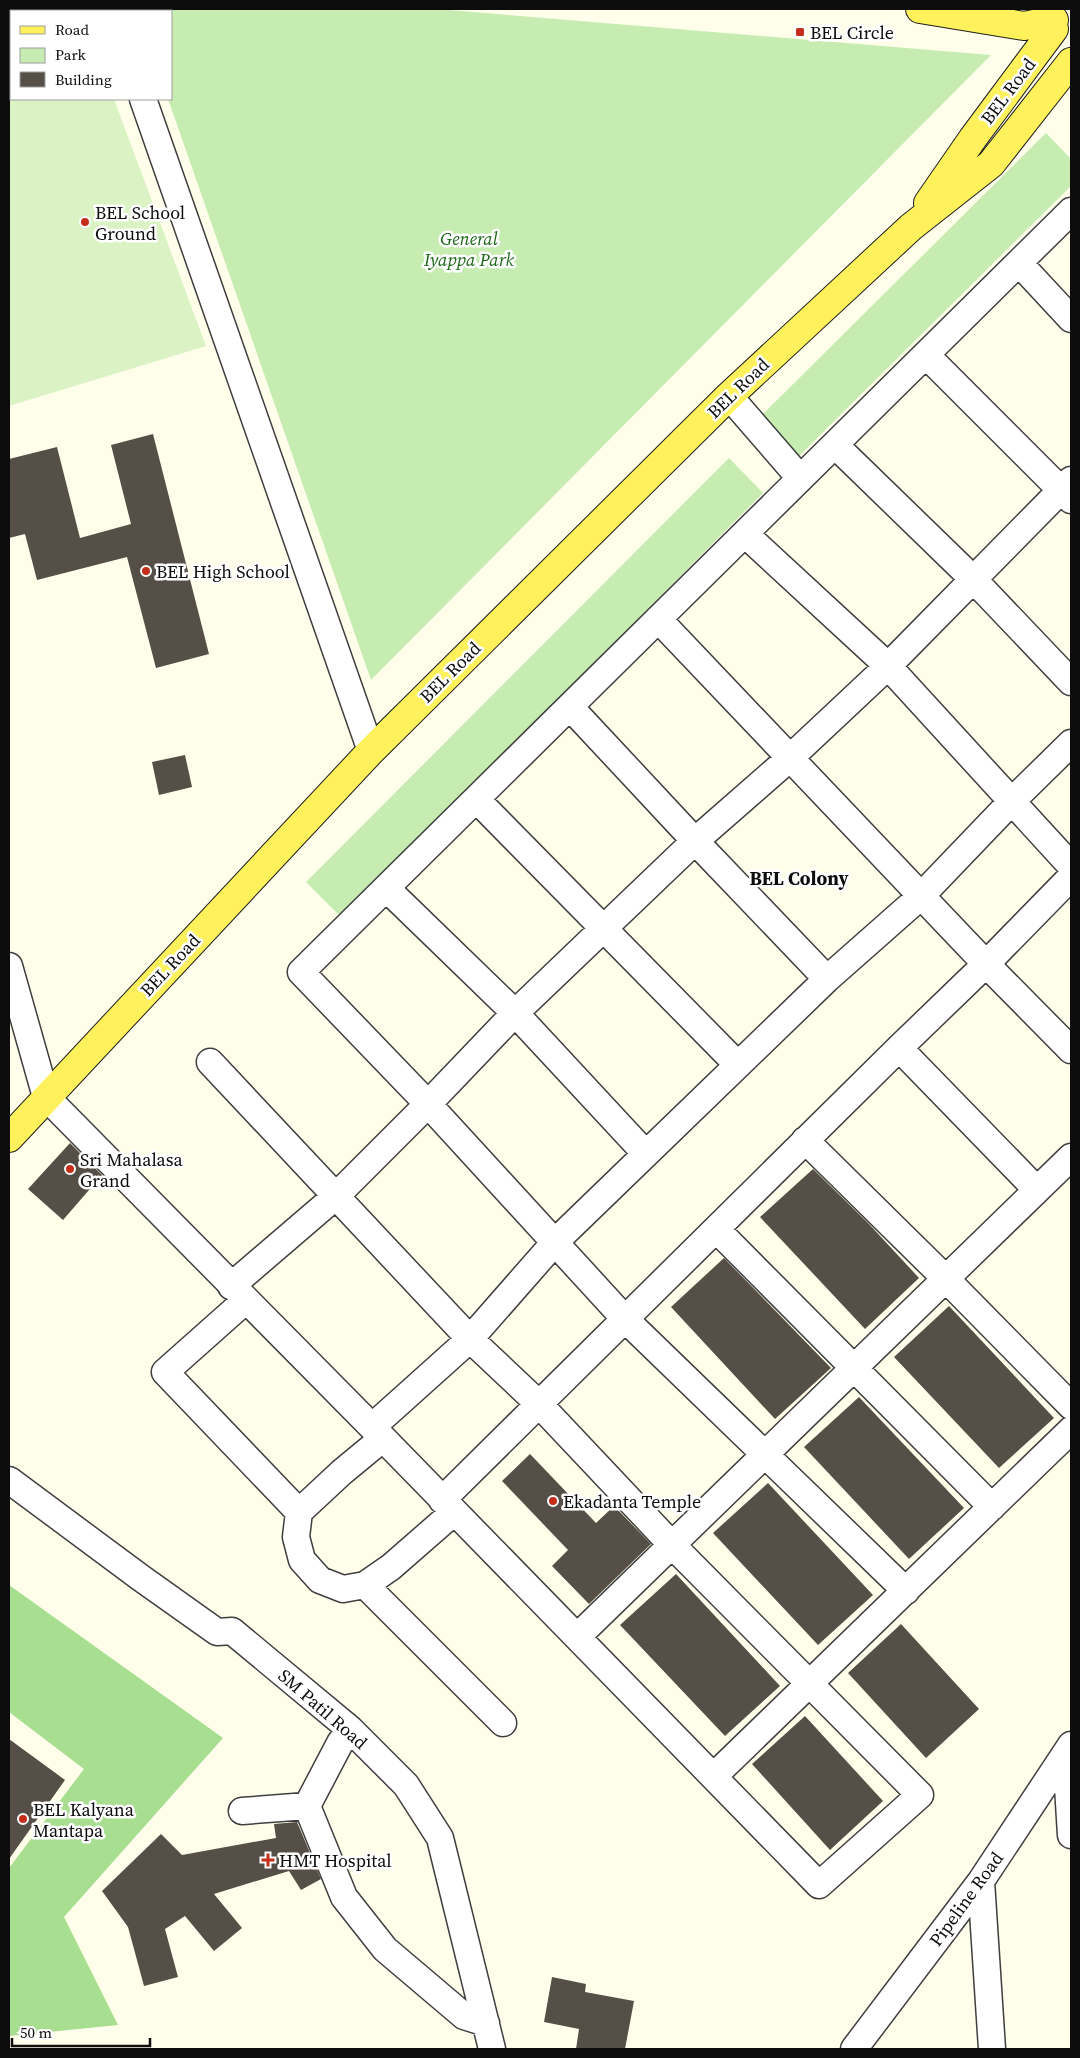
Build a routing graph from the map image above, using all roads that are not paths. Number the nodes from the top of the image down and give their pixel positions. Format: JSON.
{"nodes":[{"id":1,"x":920,"y":9,"type":"edge"},
{"id":2,"x":1059,"y":27,"type":"edge"},
{"id":3,"x":1071,"y":62,"type":"edge"},
{"id":4,"x":143,"y":100,"type":"edge"},
{"id":5,"x":1071,"y":211,"type":"edge"},
{"id":6,"x":911,"y":227,"type":"junction"},
{"id":7,"x":1019,"y":263,"type":"junction"},
{"id":8,"x":1071,"y":319,"type":"edge"},
{"id":9,"x":926,"y":355,"type":"junction"},
{"id":10,"x":729,"y":396,"type":"junction"},
{"id":11,"x":835,"y":445,"type":"junction"},
{"id":12,"x":800,"y":478,"type":"junction"},
{"id":13,"x":1068,"y":490,"type":"edge"},
{"id":14,"x":745,"y":534,"type":"junction"},
{"id":15,"x":972,"y":579,"type":"junction"},
{"id":16,"x":658,"y":619,"type":"junction"},
{"id":17,"x":888,"y":666,"type":"junction"},
{"id":18,"x":1071,"y":682,"type":"edge"},
{"id":19,"x":570,"y":706,"type":"junction"},
{"id":20,"x":1071,"y":743,"type":"edge"},
{"id":21,"x":371,"y":751,"type":"junction"},
{"id":22,"x":791,"y":757,"type":"junction"},
{"id":23,"x":476,"y":799,"type":"junction"},
{"id":24,"x":1012,"y":800,"type":"junction"},
{"id":25,"x":695,"y":841,"type":"junction"},
{"id":26,"x":1071,"y":866,"type":"edge"},
{"id":27,"x":1071,"y":878,"type":"edge"},
{"id":28,"x":386,"y":888,"type":"junction"},
{"id":29,"x":921,"y":896,"type":"junction"},
{"id":30,"x":604,"y":929,"type":"junction"},
{"id":31,"x":986,"y":964,"type":"junction"},
{"id":32,"x":9,"y":966,"type":"edge"},
{"id":33,"x":827,"y":979,"type":"junction"},
{"id":34,"x":515,"y":1014,"type":"junction"},
{"id":35,"x":899,"y":1048,"type":"junction"},
{"id":36,"x":1071,"y":1050,"type":"edge"},
{"id":37,"x":210,"y":1062,"type":"dead end"},
{"id":38,"x":738,"y":1066,"type":"junction"},
{"id":39,"x":46,"y":1097,"type":"junction"},
{"id":40,"x":428,"y":1104,"type":"junction"},
{"id":41,"x":9,"y":1138,"type":"edge"},
{"id":42,"x":805,"y":1140,"type":"junction"},
{"id":43,"x":646,"y":1154,"type":"junction"},
{"id":44,"x":1071,"y":1157,"type":"edge"},
{"id":45,"x":1037,"y":1190,"type":"junction"},
{"id":46,"x":336,"y":1196,"type":"junction"},
{"id":47,"x":716,"y":1229,"type":"junction"},
{"id":48,"x":555,"y":1242,"type":"junction"},
{"id":49,"x":946,"y":1279,"type":"junction"},
{"id":50,"x":238,"y":1293,"type":"junction"},
{"id":51,"x":625,"y":1319,"type":"junction"},
{"id":52,"x":470,"y":1339,"type":"junction"},
{"id":53,"x":855,"y":1368,"type":"junction"},
{"id":54,"x":539,"y":1404,"type":"junction"},
{"id":55,"x":1071,"y":1406,"type":"edge"},
{"id":56,"x":1071,"y":1430,"type":"edge"},
{"id":57,"x":377,"y":1433,"type":"junction"},
{"id":58,"x":764,"y":1455,"type":"junction"},
{"id":59,"x":12,"y":1471,"type":"edge"},
{"id":60,"x":448,"y":1506,"type":"junction"},
{"id":61,"x":992,"y":1507,"type":"junction"},
{"id":62,"x":299,"y":1512,"type":"junction"},
{"id":63,"x":672,"y":1545,"type":"junction"},
{"id":64,"x":365,"y":1585,"type":"junction"},
{"id":65,"x":906,"y":1590,"type":"junction"},
{"id":66,"x":577,"y":1637,"type":"junction"},
{"id":67,"x":810,"y":1683,"type":"junction"},
{"id":68,"x":503,"y":1723,"type":"dead end"},
{"id":69,"x":350,"y":1730,"type":"junction"},
{"id":70,"x":1068,"y":1749,"type":"edge"},
{"id":71,"x":714,"y":1776,"type":"junction"},
{"id":72,"x":307,"y":1806,"type":"junction"},
{"id":73,"x":242,"y":1811,"type":"dead end"},
{"id":74,"x":1071,"y":1835,"type":"edge"},
{"id":75,"x":981,"y":1881,"type":"junction"},
{"id":76,"x":486,"y":2024,"type":"junction"},
{"id":77,"x":492,"y":2049,"type":"edge"},
{"id":78,"x":854,"y":2049,"type":"edge"},
{"id":79,"x":992,"y":2049,"type":"edge"}],
"edges":[{"from":1,"to":2,"type":"main road"},
{"from":2,"to":6,"type":"main road","name":"BEL Road"},
{"from":3,"to":6,"type":"main road","name":"BEL Road"},
{"from":4,"to":21,"type":"street"},
{"from":5,"to":7,"type":"street"},
{"from":6,"to":10,"type":"main road","name":"BEL Road"},
{"from":7,"to":8,"type":"street"},
{"from":7,"to":9,"type":"street"},
{"from":9,"to":11,"type":"street"},
{"from":9,"to":13,"type":"street"},
{"from":10,"to":12,"type":"street"},
{"from":10,"to":21,"type":"main road","name":"BEL Road"},
{"from":11,"to":12,"type":"street"},
{"from":11,"to":15,"type":"street"},
{"from":12,"to":14,"type":"street"},
{"from":13,"to":15,"type":"street"},
{"from":14,"to":16,"type":"street"},
{"from":14,"to":17,"type":"street"},
{"from":15,"to":17,"type":"street"},
{"from":15,"to":18,"type":"street"},
{"from":16,"to":19,"type":"street"},
{"from":16,"to":22,"type":"street"},
{"from":17,"to":22,"type":"street"},
{"from":17,"to":24,"type":"street"},
{"from":19,"to":23,"type":"street"},
{"from":19,"to":25,"type":"street"},
{"from":20,"to":24,"type":"street"},
{"from":21,"to":39,"type":"main road","name":"BEL Road"},
{"from":22,"to":25,"type":"street"},
{"from":22,"to":29,"type":"street"},
{"from":23,"to":28,"type":"street"},
{"from":23,"to":30,"type":"street"},
{"from":24,"to":26,"type":"street"},
{"from":24,"to":29,"type":"street"},
{"from":25,"to":30,"type":"street"},
{"from":25,"to":33,"type":"street"},
{"from":27,"to":31,"type":"street"},
{"from":28,"to":34,"type":"street"},
{"from":28,"to":40,"type":"street"},
{"from":29,"to":31,"type":"street"},
{"from":29,"to":33,"type":"street"},
{"from":30,"to":34,"type":"street"},
{"from":30,"to":38,"type":"street"},
{"from":31,"to":35,"type":"street"},
{"from":31,"to":36,"type":"street"},
{"from":32,"to":39,"type":"street"},
{"from":33,"to":38,"type":"street"},
{"from":34,"to":40,"type":"street"},
{"from":34,"to":43,"type":"street"},
{"from":35,"to":42,"type":"street"},
{"from":35,"to":45,"type":"street"},
{"from":37,"to":46,"type":"street"},
{"from":38,"to":43,"type":"street"},
{"from":39,"to":41,"type":"main road","name":"BEL Road"},
{"from":39,"to":50,"type":"street"},
{"from":40,"to":46,"type":"street"},
{"from":40,"to":48,"type":"street"},
{"from":42,"to":47,"type":"street"},
{"from":42,"to":49,"type":"street"},
{"from":43,"to":48,"type":"street"},
{"from":44,"to":45,"type":"street"},
{"from":45,"to":49,"type":"street"},
{"from":46,"to":50,"type":"street"},
{"from":46,"to":52,"type":"street"},
{"from":47,"to":51,"type":"street"},
{"from":47,"to":53,"type":"street"},
{"from":48,"to":51,"type":"street"},
{"from":48,"to":52,"type":"street"},
{"from":49,"to":53,"type":"street"},
{"from":49,"to":55,"type":"street"},
{"from":50,"to":57,"type":"street"},
{"from":50,"to":62,"type":"street"},
{"from":51,"to":54,"type":"street"},
{"from":51,"to":58,"type":"street"},
{"from":52,"to":54,"type":"street"},
{"from":52,"to":57,"type":"street"},
{"from":53,"to":58,"type":"street"},
{"from":53,"to":61,"type":"street"},
{"from":54,"to":60,"type":"street"},
{"from":54,"to":63,"type":"street"},
{"from":56,"to":61,"type":"street"},
{"from":57,"to":60,"type":"street"},
{"from":57,"to":62,"type":"street"},
{"from":58,"to":63,"type":"street"},
{"from":58,"to":65,"type":"street"},
{"from":59,"to":69,"type":"street","name":"SM Patil Road"},
{"from":60,"to":64,"type":"street"},
{"from":60,"to":66,"type":"street"},
{"from":61,"to":65,"type":"street"},
{"from":62,"to":64,"type":"street"},
{"from":63,"to":66,"type":"street"},
{"from":63,"to":67,"type":"street"},
{"from":64,"to":68,"type":"street"},
{"from":65,"to":67,"type":"street"},
{"from":66,"to":71,"type":"street"},
{"from":67,"to":71,"type":"street"},
{"from":67,"to":71,"type":"street"},
{"from":69,"to":72,"type":"street"},
{"from":69,"to":76,"type":"street","name":"SM Patil Road"},
{"from":70,"to":74,"type":"street"},
{"from":70,"to":75,"type":"street","name":"Pipeline Road"},
{"from":72,"to":73,"type":"street"},
{"from":72,"to":76,"type":"street"},
{"from":75,"to":78,"type":"street","name":"Pipeline Road"},
{"from":75,"to":79,"type":"street"},
{"from":76,"to":77,"type":"street","name":"SM Patil Road"}]}
